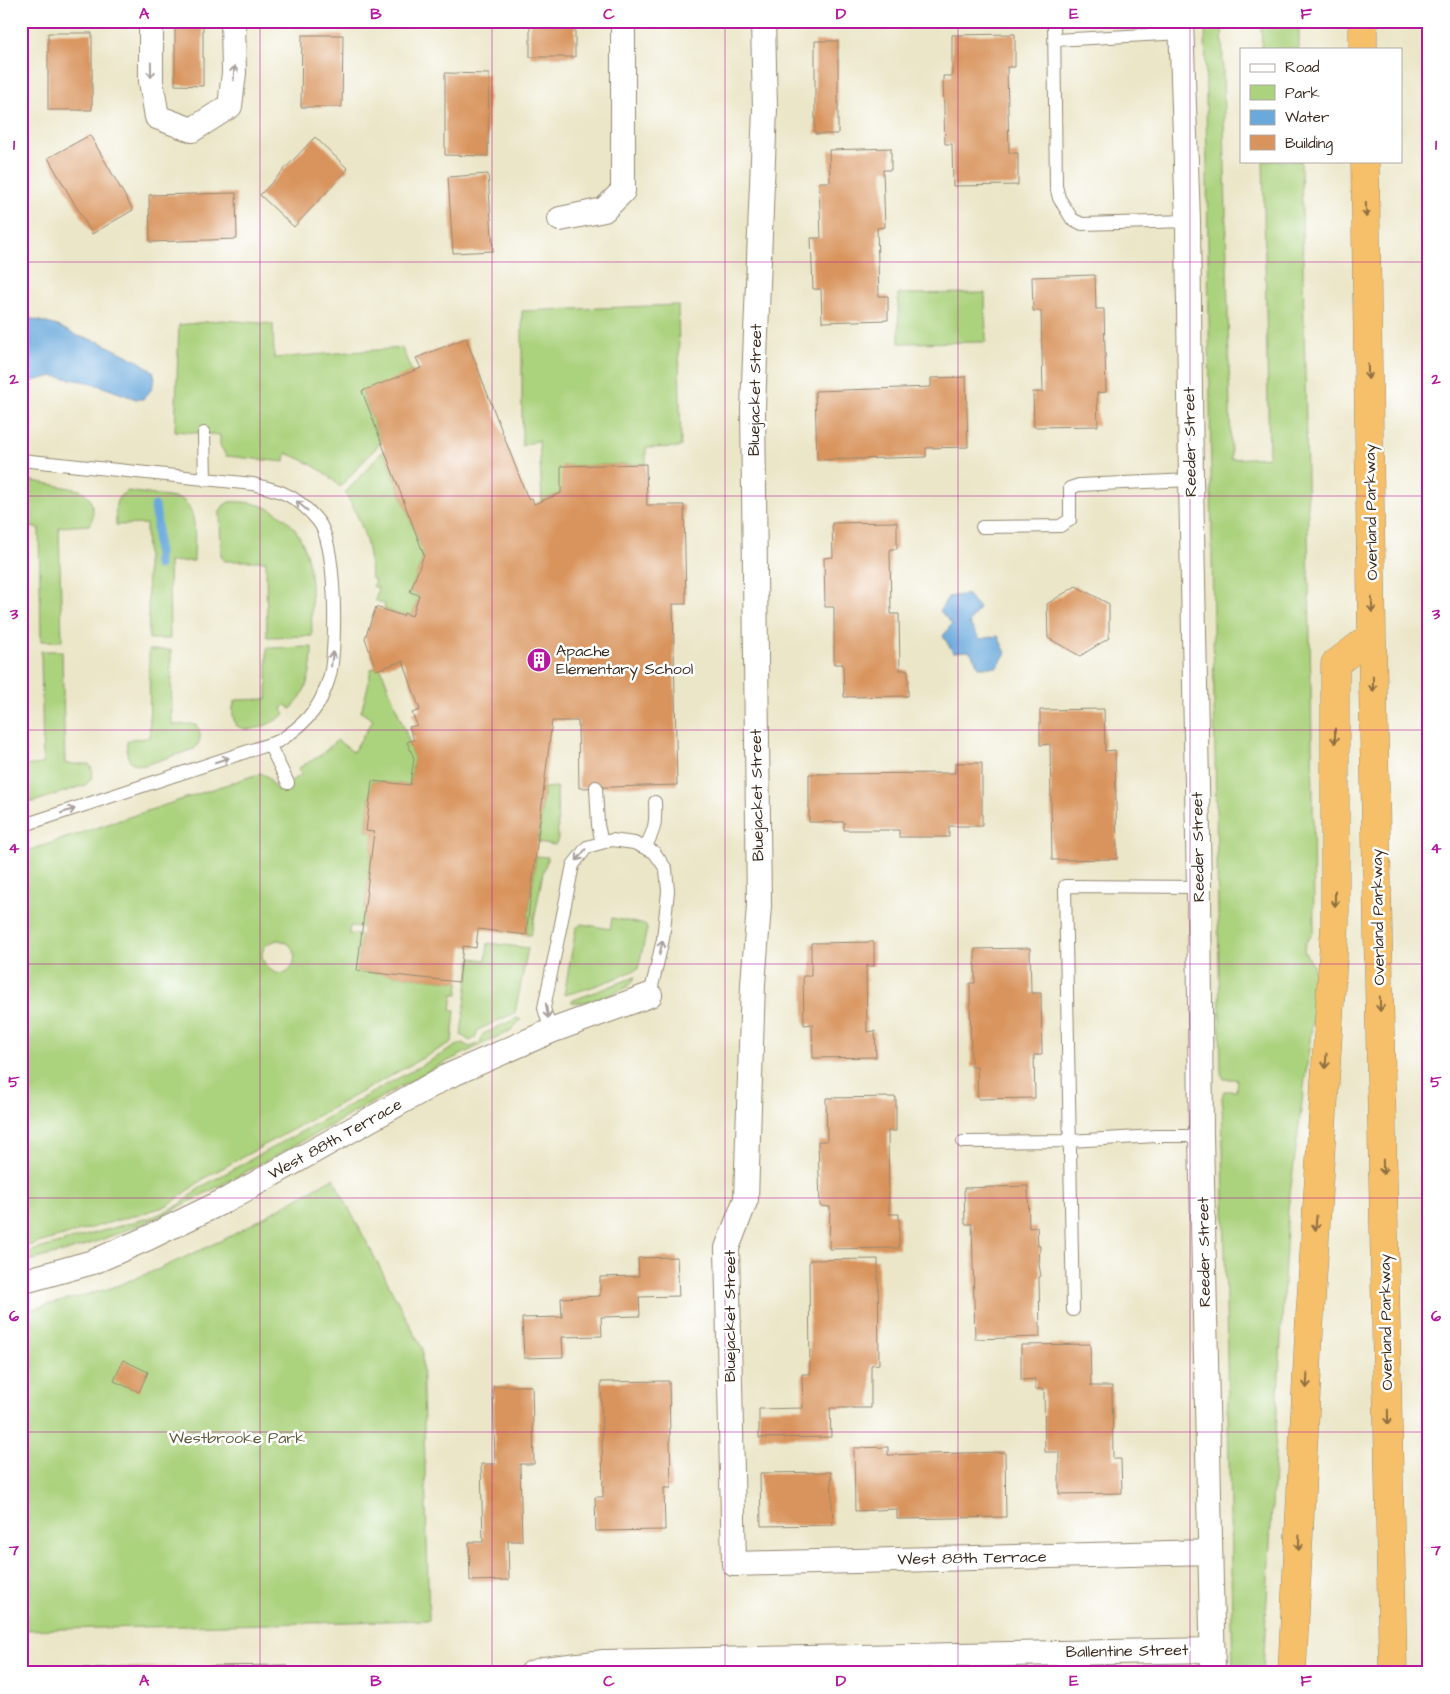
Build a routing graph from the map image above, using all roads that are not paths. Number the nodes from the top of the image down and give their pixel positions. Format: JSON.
{"nodes":[{"id":1,"x":150,"y":21,"type":"edge"},
{"id":2,"x":233,"y":21,"type":"edge"},
{"id":3,"x":623,"y":21,"type":"edge"},
{"id":4,"x":763,"y":21,"type":"edge"},
{"id":5,"x":1054,"y":21,"type":"edge"},
{"id":6,"x":1363,"y":21,"type":"edge"},
{"id":7,"x":1182,"y":27,"type":"edge"},
{"id":8,"x":1055,"y":40,"type":"junction"},
{"id":9,"x":1363,"y":48,"type":"edge"},
{"id":10,"x":1365,"y":162,"type":"edge"},
{"id":11,"x":560,"y":219,"type":"dead end"},
{"id":12,"x":1188,"y":221,"type":"junction"},
{"id":13,"x":204,"y":433,"type":"dead end"},
{"id":14,"x":21,"y":460,"type":"edge"},
{"id":15,"x":205,"y":480,"type":"junction"},
{"id":16,"x":1191,"y":480,"type":"junction"},
{"id":17,"x":982,"y":528,"type":"dead end"},
{"id":18,"x":1372,"y":636,"type":"junction"},
{"id":19,"x":270,"y":744,"type":"junction"},
{"id":20,"x":288,"y":782,"type":"dead end"},
{"id":21,"x":596,"y":787,"type":"dead end"},
{"id":22,"x":655,"y":802,"type":"dead end"},
{"id":23,"x":21,"y":826,"type":"edge"},
{"id":24,"x":602,"y":843,"type":"junction"},
{"id":25,"x":645,"y":848,"type":"junction"},
{"id":26,"x":1199,"y":886,"type":"junction"},
{"id":27,"x":650,"y":995,"type":"joint"},
{"id":28,"x":552,"y":1032,"type":"junction"},
{"id":29,"x":1201,"y":1136,"type":"junction"},
{"id":30,"x":1069,"y":1141,"type":"junction"},
{"id":31,"x":963,"y":1142,"type":"dead end"},
{"id":32,"x":21,"y":1282,"type":"edge"},
{"id":33,"x":1073,"y":1310,"type":"dead end"},
{"id":34,"x":1210,"y":1552,"type":"junction"},
{"id":35,"x":734,"y":1564,"type":"joint"},
{"id":36,"x":1213,"y":1661,"type":"edge"},
{"id":37,"x":888,"y":1664,"type":"edge"},
{"id":38,"x":534,"y":1673,"type":"edge"},
{"id":39,"x":1292,"y":1673,"type":"edge"},
{"id":40,"x":1393,"y":1673,"type":"edge"}],
"edges":[{"from":1,"to":2,"type":"street","one_way":true},
{"from":3,"to":11,"type":"street"},
{"from":4,"to":35,"type":"street","name":"Bluejacket Street"},
{"from":5,"to":8,"type":"lane"},
{"from":6,"to":9,"type":"highway"},
{"from":7,"to":8,"type":"lane"},
{"from":7,"to":12,"type":"street","name":"Reeder Street"},
{"from":8,"to":12,"type":"lane"},
{"from":10,"to":18,"type":"highway","name":"Overland Parkway","one_way":true},
{"from":12,"to":16,"type":"street","name":"Reeder Street"},
{"from":13,"to":15,"type":"lane"},
{"from":14,"to":15,"type":"lane"},
{"from":19,"to":15,"type":"lane","one_way":true},
{"from":16,"to":17,"type":"lane"},
{"from":16,"to":26,"type":"street","name":"Reeder Street"},
{"from":18,"to":39,"type":"highway","one_way":true},
{"from":18,"to":40,"type":"highway","name":"Overland Parkway","one_way":true},
{"from":19,"to":20,"type":"lane"},
{"from":23,"to":19,"type":"lane","one_way":true},
{"from":21,"to":24,"type":"lane"},
{"from":22,"to":25,"type":"lane"},
{"from":24,"to":25,"type":"lane"},
{"from":24,"to":28,"type":"lane","one_way":true},
{"from":27,"to":25,"type":"lane","one_way":true},
{"from":26,"to":29,"type":"street","name":"Reeder Street"},
{"from":26,"to":30,"type":"lane"},
{"from":27,"to":28,"type":"street","name":"West 88th Terrace"},
{"from":28,"to":32,"type":"street","name":"West 88th Terrace"},
{"from":29,"to":30,"type":"lane"},
{"from":29,"to":34,"type":"street","name":"Reeder Street"},
{"from":30,"to":31,"type":"lane"},
{"from":30,"to":33,"type":"lane"},
{"from":34,"to":35,"type":"street","name":"West 88th Terrace"},
{"from":34,"to":36,"type":"street","name":"Reeder Street"},
{"from":36,"to":37,"type":"street","name":"Ballentine Street"},
{"from":37,"to":38,"type":"street","name":"Ballentine Street"}]}
